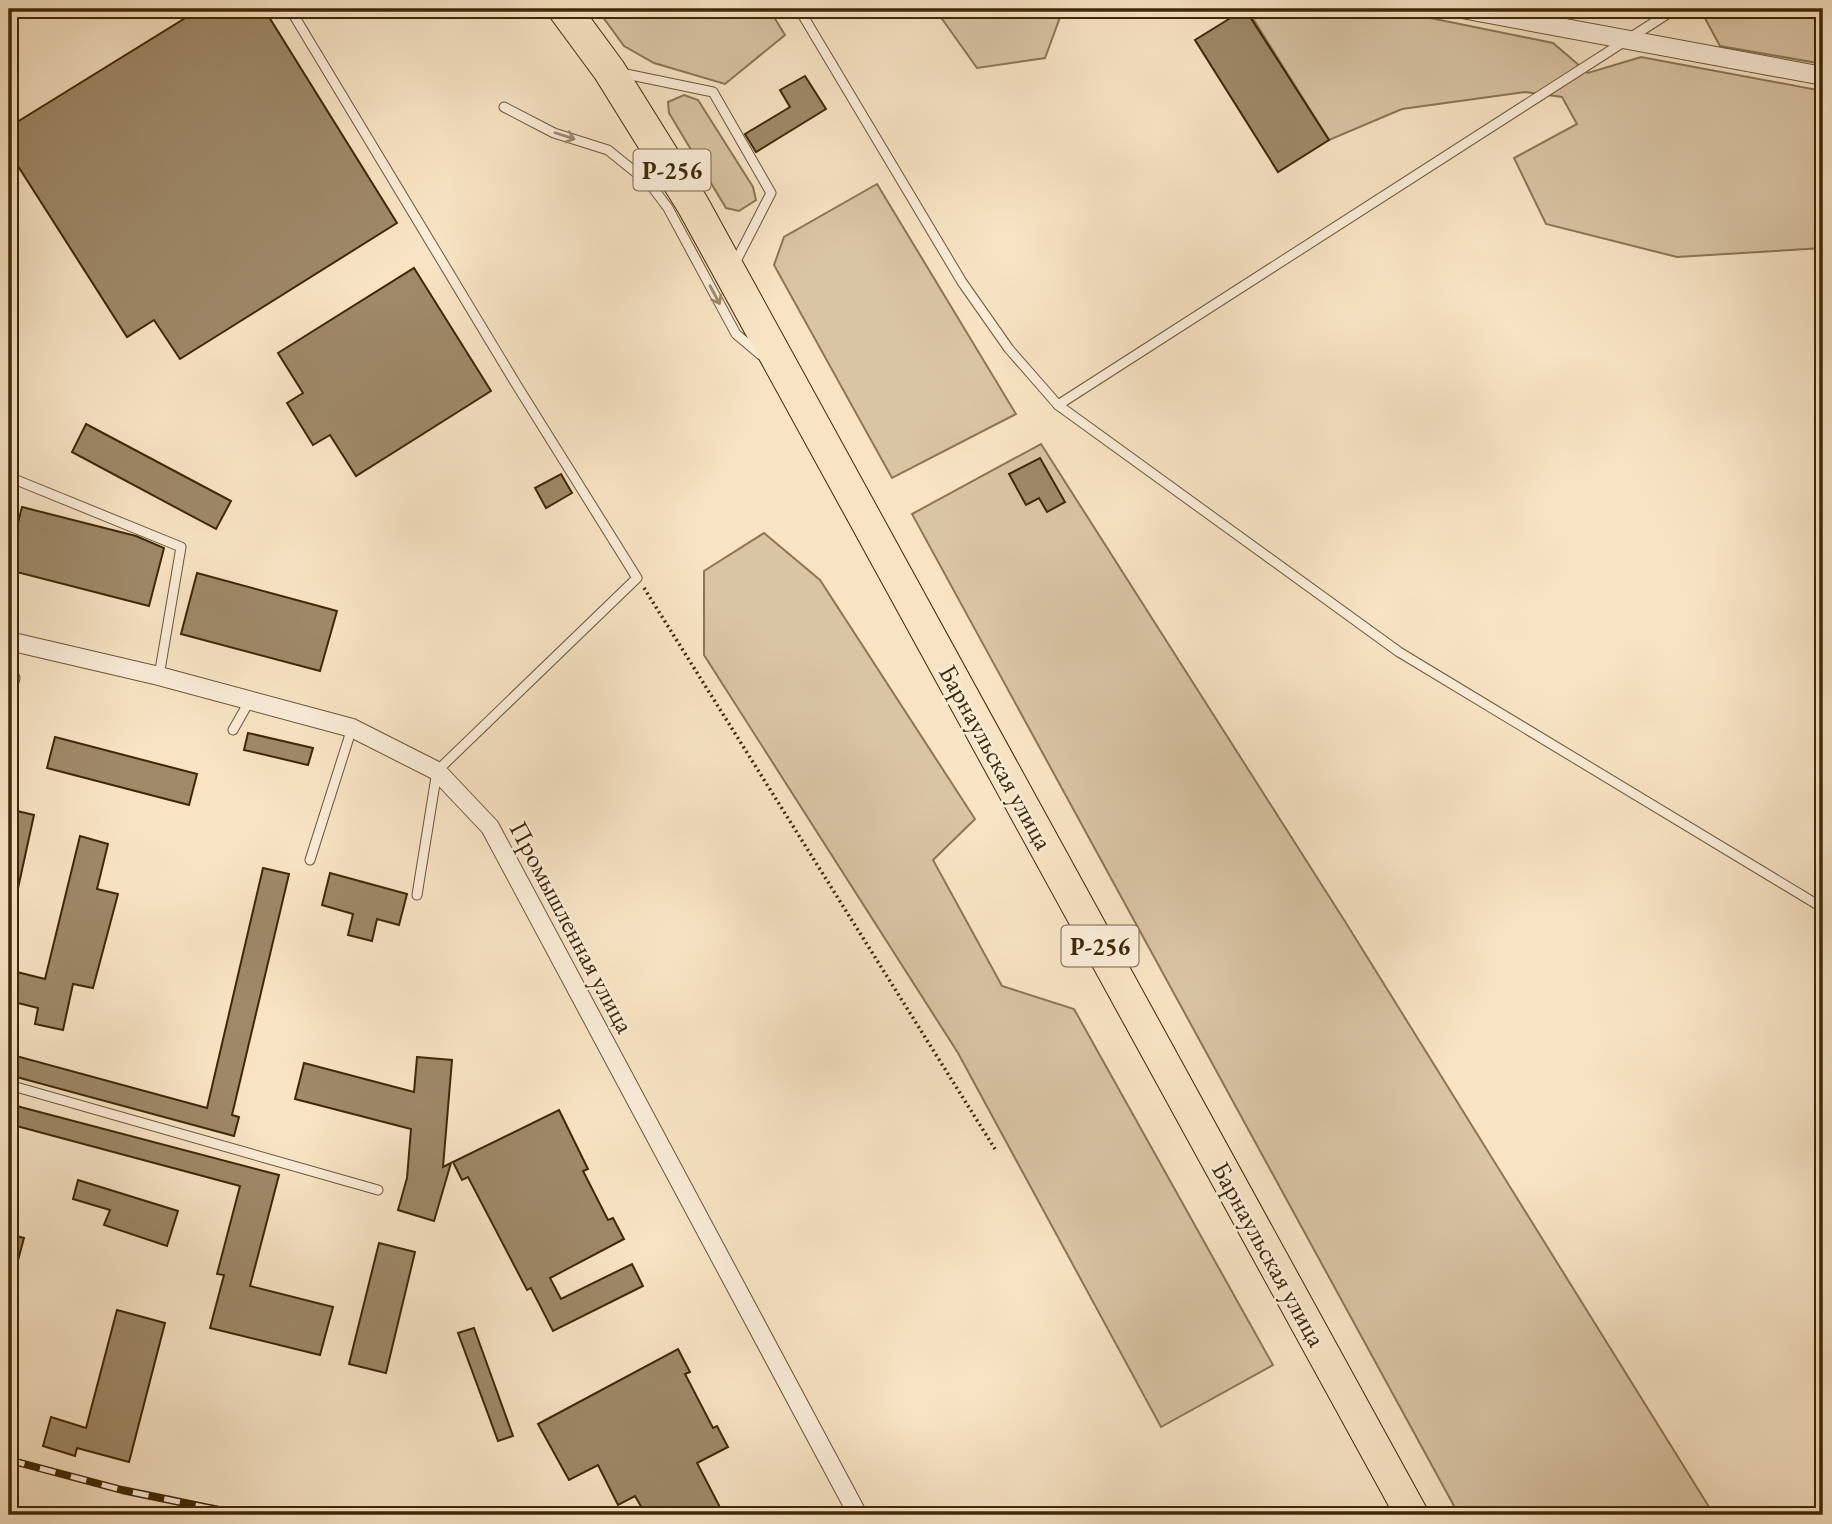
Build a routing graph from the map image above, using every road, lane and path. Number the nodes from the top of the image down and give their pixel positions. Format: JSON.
{"nodes":[{"id":1,"x":290,"y":9,"type":"edge"},
{"id":2,"x":564,"y":9,"type":"edge"},
{"id":3,"x":799,"y":9,"type":"edge"},
{"id":4,"x":1462,"y":9,"type":"edge"},
{"id":5,"x":1675,"y":9,"type":"edge"},
{"id":6,"x":1629,"y":40,"type":"junction"},
{"id":7,"x":609,"y":70,"type":"junction"},
{"id":8,"x":1823,"y":76,"type":"edge"},
{"id":9,"x":504,"y":107,"type":"dead end"},
{"id":10,"x":730,"y":273,"type":"junction"},
{"id":11,"x":787,"y":376,"type":"junction"},
{"id":12,"x":1058,"y":405,"type":"junction"},
{"id":13,"x":9,"y":477,"type":"edge"},
{"id":14,"x":637,"y":578,"type":"junction"},
{"id":15,"x":9,"y":641,"type":"edge"},
{"id":16,"x":9,"y":664,"type":"edge"},
{"id":17,"x":159,"y":676,"type":"junction"},
{"id":18,"x":9,"y":699,"type":"edge"},
{"id":19,"x":250,"y":700,"type":"junction"},
{"id":20,"x":352,"y":729,"type":"junction"},
{"id":21,"x":233,"y":730,"type":"dead end"},
{"id":22,"x":437,"y":771,"type":"junction"},
{"id":23,"x":310,"y":860,"type":"dead end"},
{"id":24,"x":417,"y":894,"type":"dead end"},
{"id":25,"x":1823,"y":908,"type":"edge"},
{"id":26,"x":9,"y":1085,"type":"edge"},
{"id":27,"x":995,"y":1149,"type":"dead end"},
{"id":28,"x":378,"y":1190,"type":"dead end"},
{"id":29,"x":858,"y":1515,"type":"edge"},
{"id":30,"x":1412,"y":1515,"type":"edge"}],
"edges":[{"from":1,"to":14,"type":"lane"},
{"from":2,"to":7,"type":"highway","name":"Барнаульская улица","number":"Р-256"},
{"from":3,"to":12,"type":"lane"},
{"from":4,"to":6,"type":"street"},
{"from":5,"to":6,"type":"lane"},
{"from":6,"to":8,"type":"street"},
{"from":6,"to":12,"type":"lane"},
{"from":7,"to":10,"type":"highway","name":"Барнаульская улица","number":"Р-256"},
{"from":7,"to":10,"type":"lane"},
{"from":9,"to":11,"type":"lane","one_way":true},
{"from":10,"to":11,"type":"highway","name":"Барнаульская улица","number":"Р-256"},
{"from":11,"to":30,"type":"highway","name":"Барнаульская улица","number":"Р-256"},
{"from":12,"to":25,"type":"lane"},
{"from":13,"to":17,"type":"lane"},
{"from":14,"to":22,"type":"lane"},
{"from":14,"to":27,"type":"path"},
{"from":15,"to":17,"type":"street","name":"Промышленная улица"},
{"from":16,"to":18,"type":"lane"},
{"from":17,"to":19,"type":"street","name":"Промышленная улица"},
{"from":19,"to":20,"type":"street","name":"Промышленная улица"},
{"from":19,"to":21,"type":"lane"},
{"from":20,"to":22,"type":"street","name":"Промышленная улица"},
{"from":20,"to":23,"type":"lane"},
{"from":22,"to":24,"type":"lane"},
{"from":22,"to":29,"type":"street","name":"Промышленная улица"},
{"from":26,"to":28,"type":"lane"}]}
